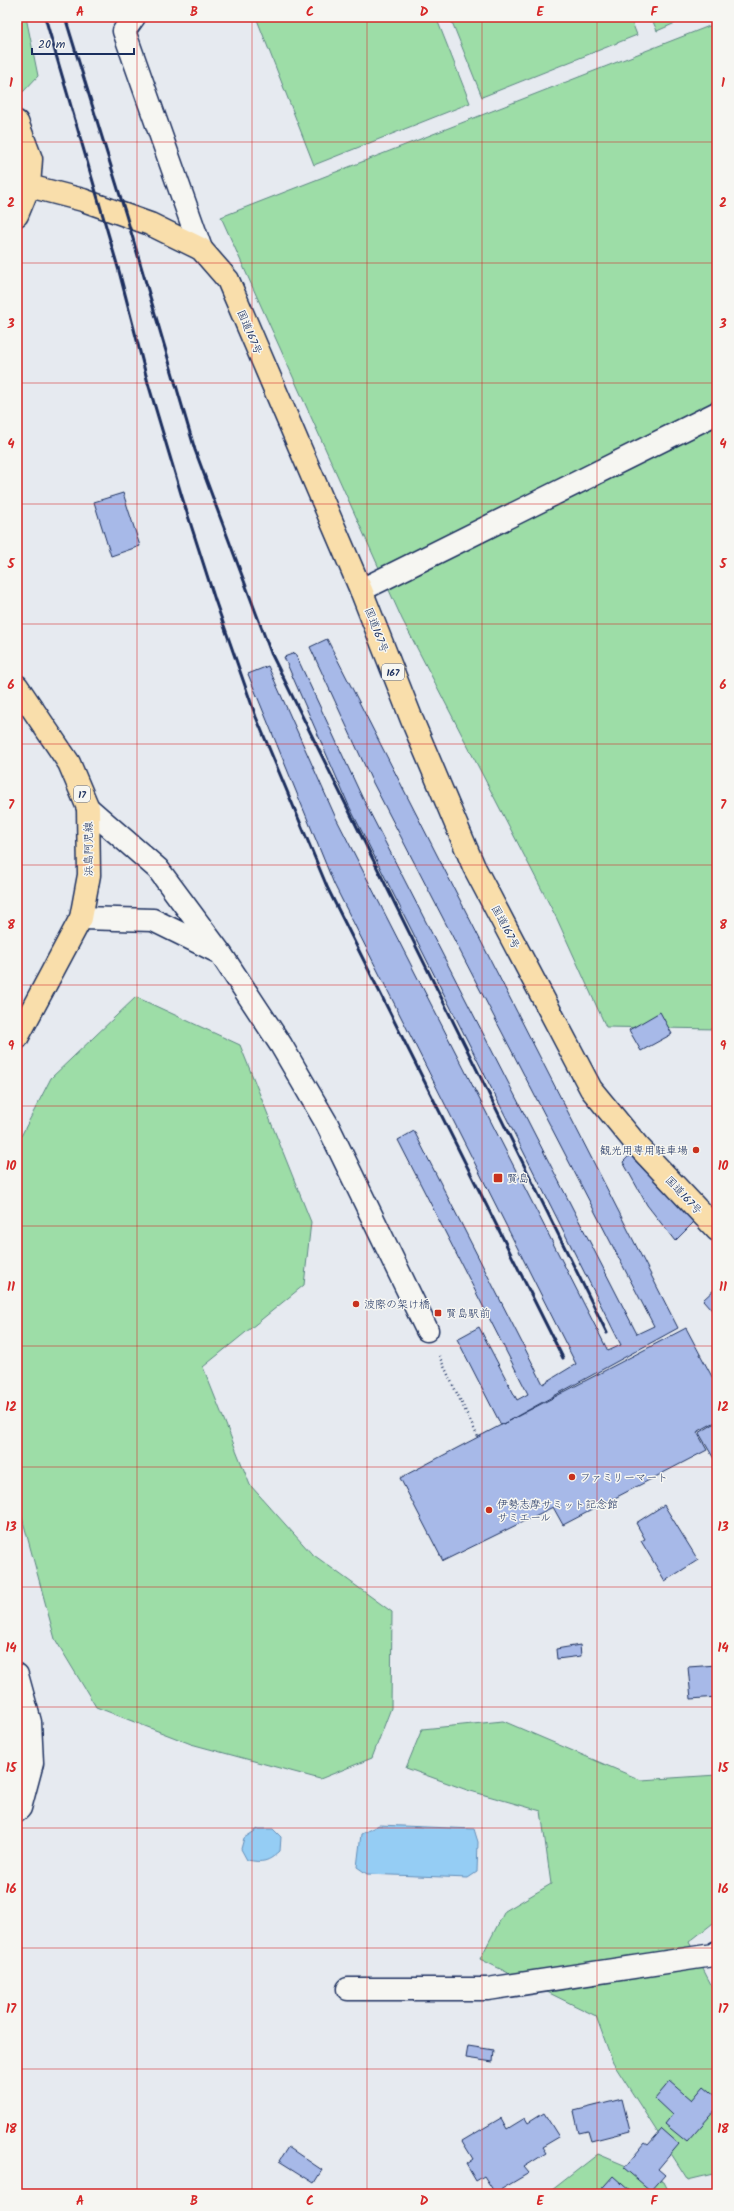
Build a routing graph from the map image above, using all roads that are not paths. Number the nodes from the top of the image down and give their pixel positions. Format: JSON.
{"nodes":[{"id":1,"x":134,"y":17,"type":"edge"},
{"id":2,"x":17,"y":122,"type":"edge"},
{"id":3,"x":29,"y":186,"type":"junction"},
{"id":4,"x":17,"y":215,"type":"edge"},
{"id":5,"x":201,"y":249,"type":"junction"},
{"id":6,"x":717,"y":414,"type":"edge"},
{"id":7,"x":361,"y":590,"type":"junction"},
{"id":8,"x":17,"y":686,"type":"edge"},
{"id":9,"x":88,"y":808,"type":"junction"},
{"id":10,"x":81,"y":918,"type":"junction"},
{"id":11,"x":221,"y":954,"type":"junction"},
{"id":12,"x":17,"y":1038,"type":"edge"},
{"id":13,"x":717,"y":1230,"type":"edge"},
{"id":14,"x":427,"y":1330,"type":"road end"},
{"id":15,"x":17,"y":1675,"type":"edge"},
{"id":16,"x":17,"y":1811,"type":"edge"},
{"id":17,"x":717,"y":1952,"type":"edge"},
{"id":18,"x":348,"y":1989,"type":"dead end"}],
"edges":[{"from":1,"to":5,"type":"street"},
{"from":2,"to":3,"type":"main road"},
{"from":3,"to":4,"type":"main road"},
{"from":3,"to":5,"type":"main road","name":"国道167号","number":"167"},
{"from":5,"to":7,"type":"main road","name":"国道167号","number":"167"},
{"from":6,"to":7,"type":"street"},
{"from":7,"to":13,"type":"main road","name":"国道167号","number":"167"},
{"from":8,"to":9,"type":"main road","name":"浜島阿児線","number":"17"},
{"from":9,"to":10,"type":"main road","name":"浜島阿児線","number":"17"},
{"from":9,"to":11,"type":"street"},
{"from":10,"to":11,"type":"street"},
{"from":10,"to":12,"type":"main road","name":"浜島阿児線","number":"17"},
{"from":11,"to":14,"type":"street"},
{"from":15,"to":16,"type":"street"},
{"from":17,"to":18,"type":"street"}]}
